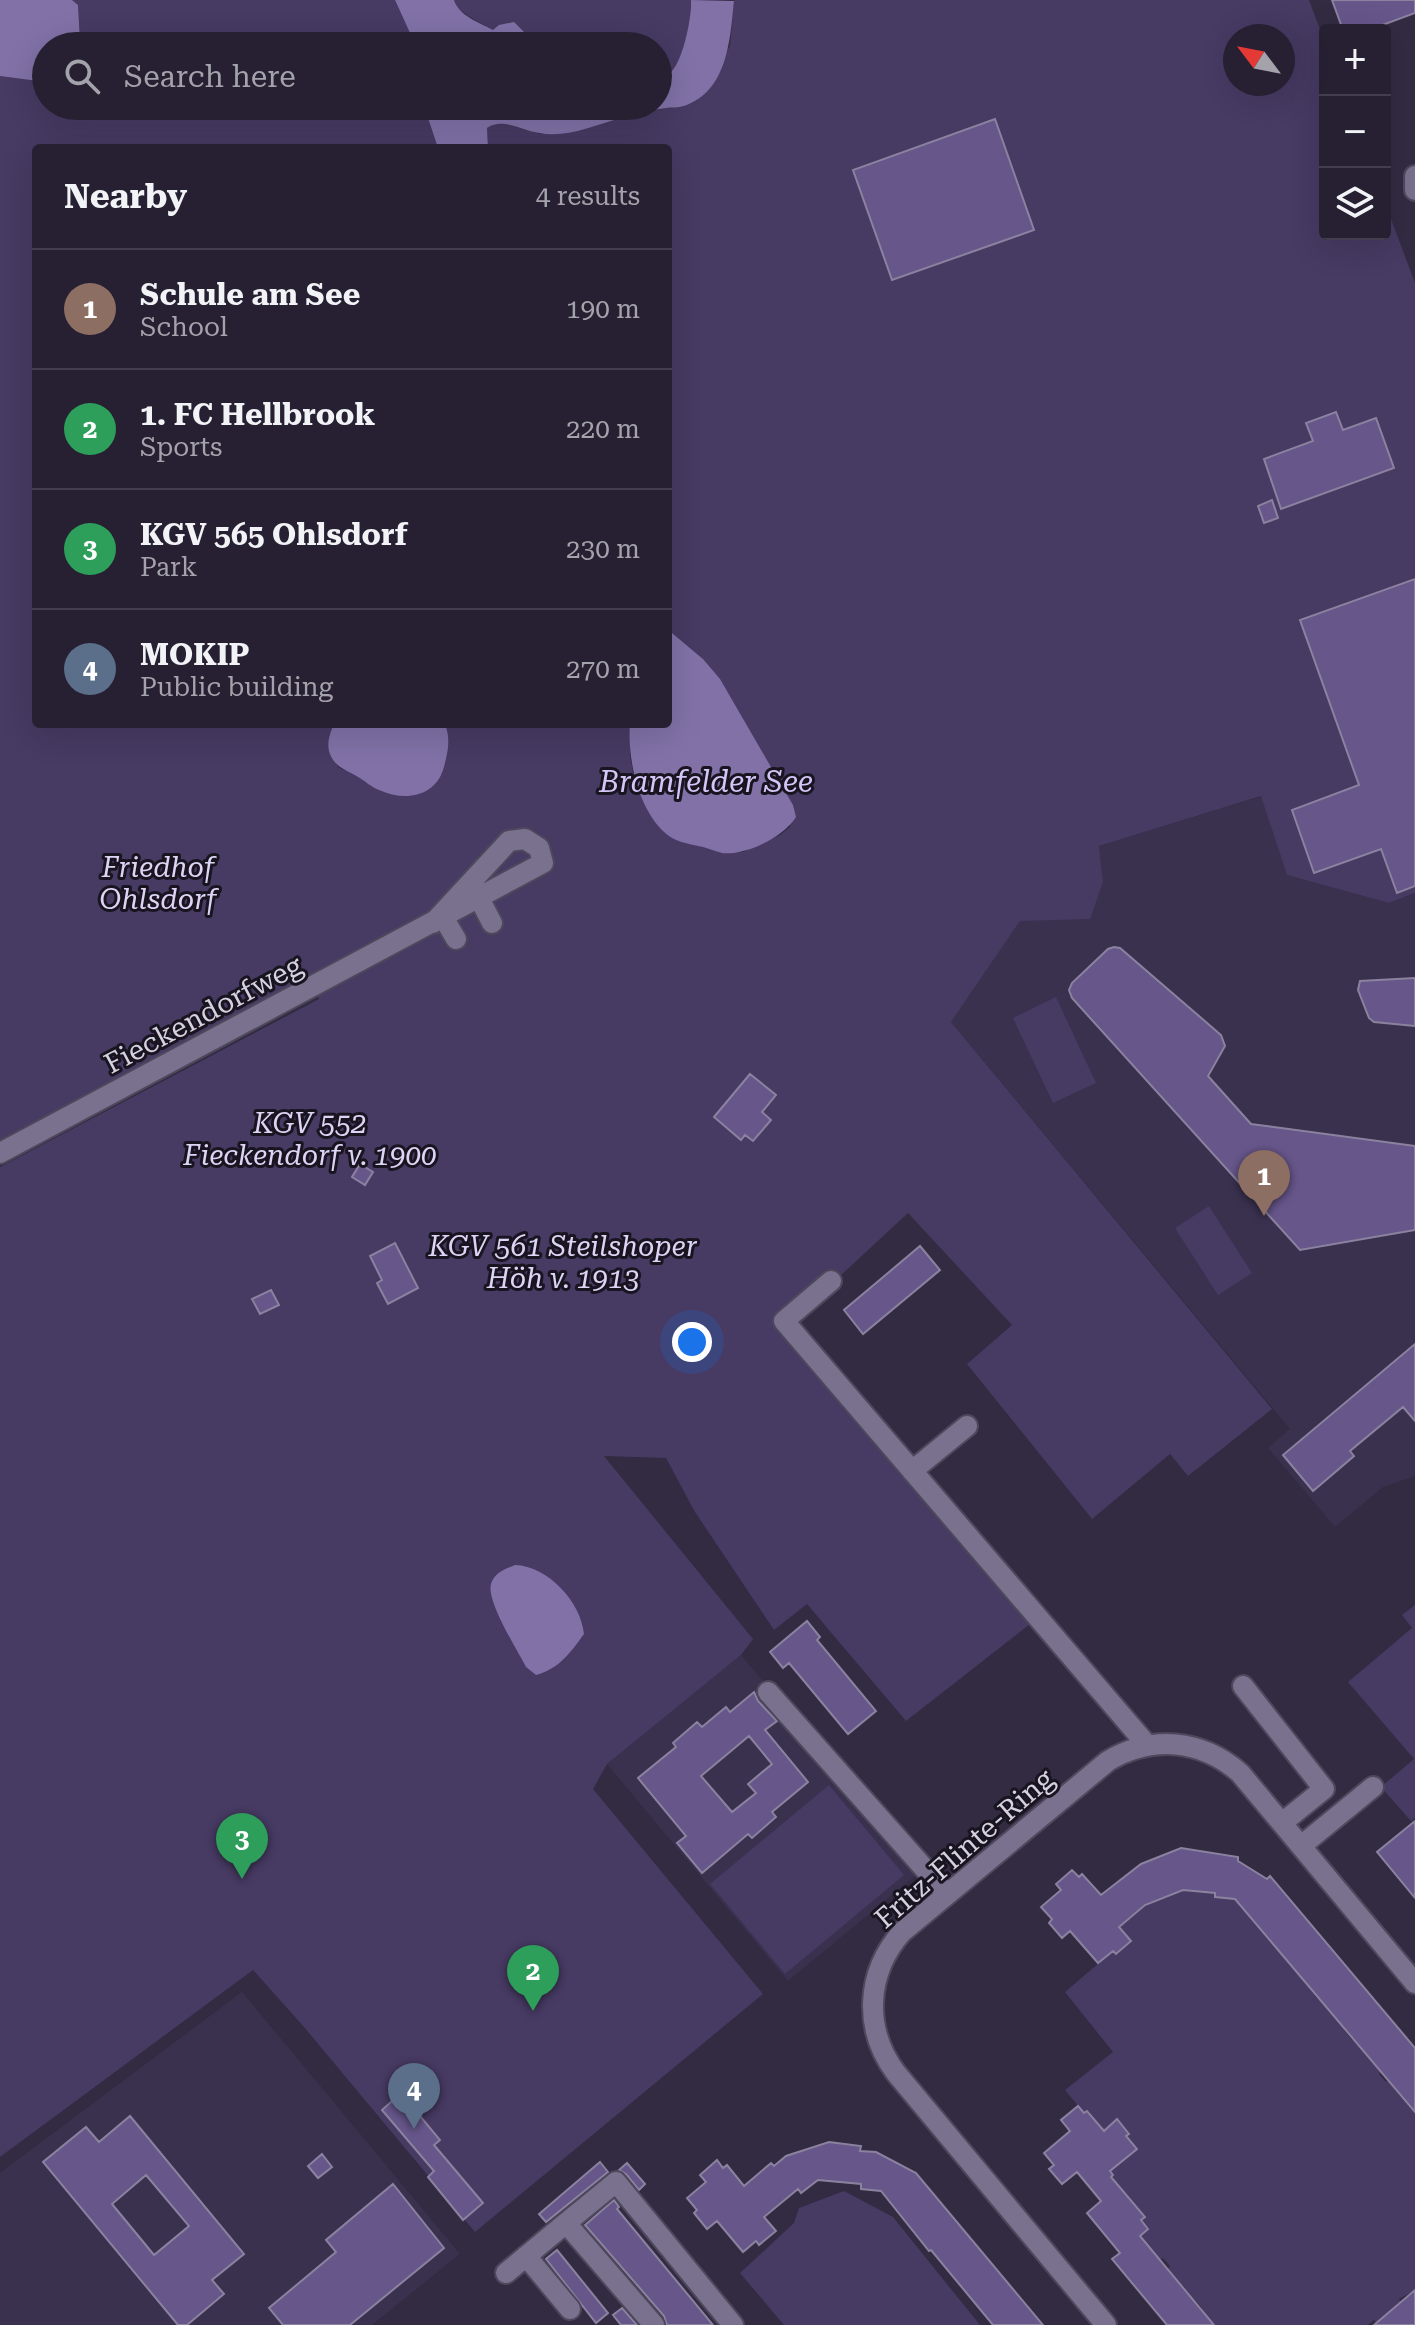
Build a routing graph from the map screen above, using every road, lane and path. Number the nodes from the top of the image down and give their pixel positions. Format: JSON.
{"nodes":[{"id":1,"x":1415,"y":176,"type":"edge"},
{"id":2,"x":1415,"y":190,"type":"edge"},
{"id":3,"x":479,"y":898,"type":"junction"},
{"id":4,"x":438,"y":920,"type":"junction"},
{"id":5,"x":492,"y":923,"type":"dead end"},
{"id":6,"x":456,"y":939,"type":"dead end"},
{"id":7,"x":0,"y":1153,"type":"edge"},
{"id":8,"x":831,"y":1281,"type":"dead end"},
{"id":9,"x":967,"y":1426,"type":"dead end"},
{"id":10,"x":912,"y":1471,"type":"junction"},
{"id":11,"x":1243,"y":1686,"type":"dead end"},
{"id":12,"x":768,"y":1692,"type":"dead end"},
{"id":13,"x":1147,"y":1745,"type":"junction"},
{"id":14,"x":1373,"y":1787,"type":"dead end"},
{"id":15,"x":1282,"y":1823,"type":"junction"},
{"id":16,"x":1301,"y":1846,"type":"junction"},
{"id":17,"x":947,"y":1894,"type":"junction"},
{"id":18,"x":1415,"y":1983,"type":"edge"},
{"id":19,"x":566,"y":2223,"type":"junction"},
{"id":20,"x":526,"y":2256,"type":"junction"},
{"id":21,"x":506,"y":2273,"type":"dead end"},
{"id":22,"x":570,"y":2309,"type":"dead end"},
{"id":23,"x":654,"y":2325,"type":"edge"},
{"id":24,"x":733,"y":2325,"type":"edge"},
{"id":25,"x":1106,"y":2325,"type":"edge"}],
"edges":[{"from":1,"to":2,"type":"street"},
{"from":3,"to":4,"type":"street","name":"Fieckendorfweg"},
{"from":3,"to":4,"type":"street","name":"Fieckendorfweg"},
{"from":3,"to":5,"type":"street"},
{"from":4,"to":6,"type":"street"},
{"from":4,"to":7,"type":"street","name":"Fieckendorfweg"},
{"from":8,"to":10,"type":"street"},
{"from":9,"to":10,"type":"street"},
{"from":10,"to":13,"type":"street"},
{"from":11,"to":15,"type":"street"},
{"from":12,"to":17,"type":"street"},
{"from":13,"to":15,"type":"street","name":"Fritz-Flinte-Ring"},
{"from":13,"to":17,"type":"street","name":"Fritz-Flinte-Ring"},
{"from":14,"to":16,"type":"street"},
{"from":15,"to":16,"type":"street","name":"Fritz-Flinte-Ring"},
{"from":16,"to":18,"type":"street","name":"Fritz-Flinte-Ring"},
{"from":17,"to":25,"type":"street","name":"Fritz-Flinte-Ring"},
{"from":19,"to":20,"type":"street"},
{"from":19,"to":23,"type":"street"},
{"from":19,"to":24,"type":"street"},
{"from":20,"to":21,"type":"street"},
{"from":20,"to":22,"type":"street"}]}
